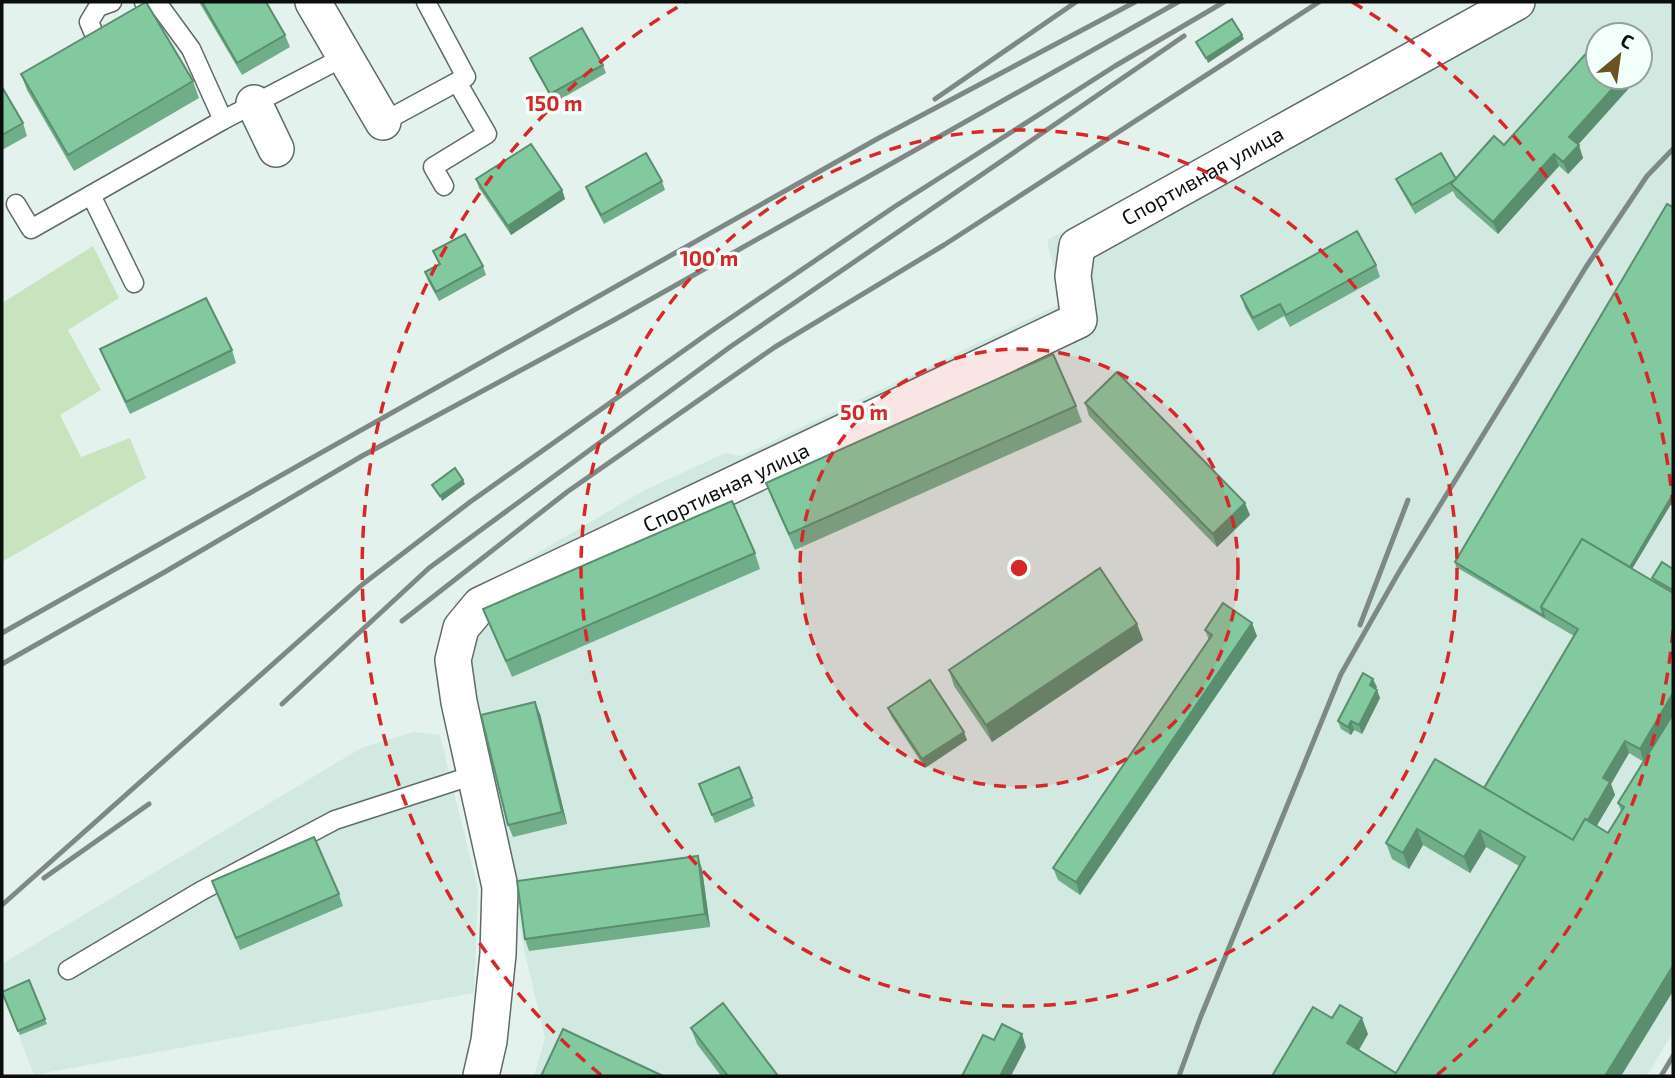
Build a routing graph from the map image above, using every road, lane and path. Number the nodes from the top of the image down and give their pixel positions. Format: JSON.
{"nodes":[{"id":1,"x":112,"y":2,"type":"edge"},
{"id":2,"x":144,"y":2,"type":"edge"},
{"id":3,"x":314,"y":2,"type":"edge"},
{"id":4,"x":426,"y":2,"type":"edge"},
{"id":5,"x":1517,"y":2,"type":"edge"},
{"id":6,"x":95,"y":36,"type":"edge"},
{"id":7,"x":344,"y":57,"type":"junction"},
{"id":8,"x":457,"y":82,"type":"junction"},
{"id":9,"x":254,"y":103,"type":"junction"},
{"id":10,"x":223,"y":120,"type":"junction"},
{"id":11,"x":383,"y":122,"type":"joint"},
{"id":12,"x":276,"y":149,"type":"dead end"},
{"id":13,"x":444,"y":186,"type":"dead end"},
{"id":14,"x":92,"y":195,"type":"junction"},
{"id":15,"x":16,"y":204,"type":"dead end"},
{"id":16,"x":134,"y":283,"type":"dead end"},
{"id":17,"x":474,"y":775,"type":"junction"},
{"id":18,"x":68,"y":970,"type":"dead end"},
{"id":19,"x":481,"y":1076,"type":"edge"}],
"edges":[{"from":1,"to":6,"type":"lane"},
{"from":2,"to":10,"type":"lane"},
{"from":3,"to":7,"type":"street"},
{"from":4,"to":8,"type":"lane"},
{"from":5,"to":17,"type":"street","name":"Спортивная улица"},
{"from":7,"to":9,"type":"lane"},
{"from":7,"to":11,"type":"street"},
{"from":8,"to":11,"type":"lane"},
{"from":8,"to":13,"type":"lane"},
{"from":9,"to":10,"type":"lane"},
{"from":9,"to":12,"type":"street"},
{"from":10,"to":14,"type":"lane"},
{"from":14,"to":15,"type":"lane"},
{"from":14,"to":16,"type":"lane"},
{"from":17,"to":18,"type":"lane"},
{"from":17,"to":19,"type":"street","name":"Спортивная улица"}]}
